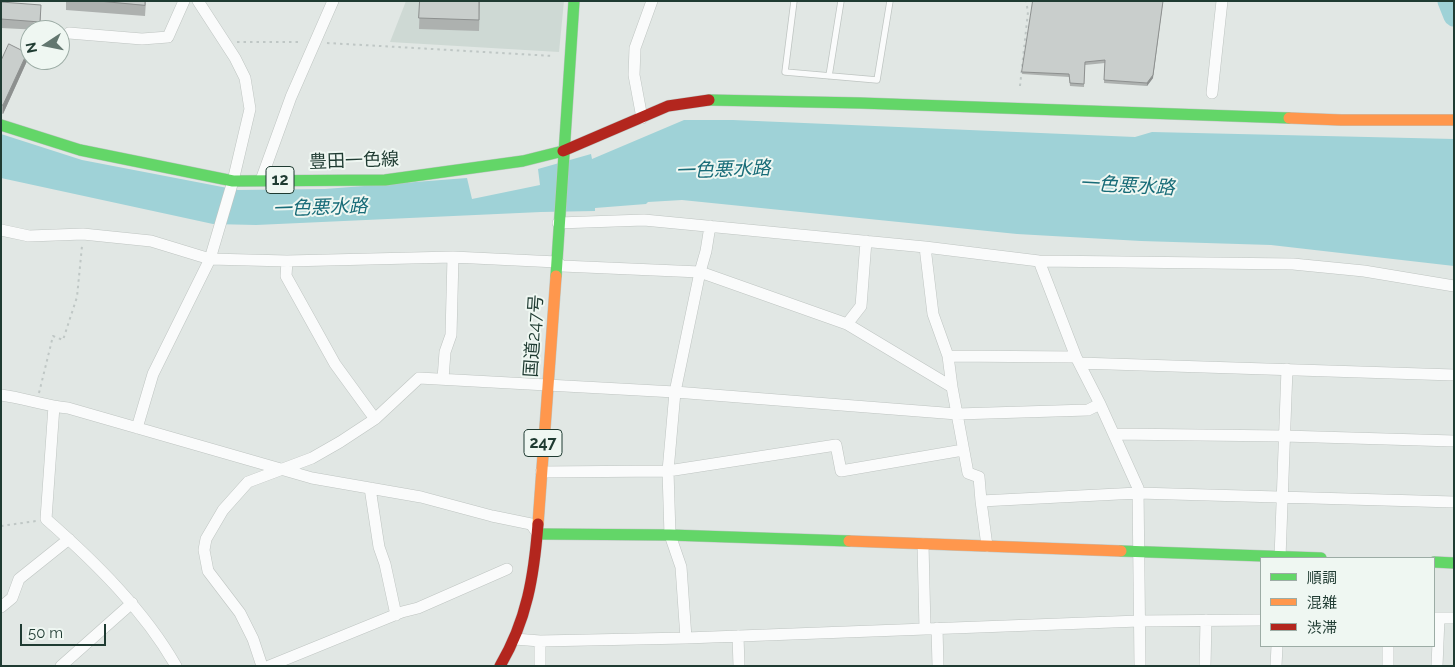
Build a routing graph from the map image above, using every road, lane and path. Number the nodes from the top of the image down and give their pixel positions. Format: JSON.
{"nodes":[{"id":1,"x":184,"y":1,"type":"edge"},
{"id":2,"x":198,"y":1,"type":"edge"},
{"id":3,"x":333,"y":1,"type":"edge"},
{"id":4,"x":574,"y":1,"type":"edge"},
{"id":5,"x":652,"y":1,"type":"edge"},
{"id":6,"x":794,"y":1,"type":"edge"},
{"id":7,"x":841,"y":1,"type":"edge"},
{"id":8,"x":890,"y":1,"type":"edge"},
{"id":9,"x":1026,"y":1,"type":"edge"},
{"id":10,"x":1222,"y":1,"type":"edge"},
{"id":11,"x":70,"y":33,"type":"edge"},
{"id":12,"x":224,"y":42,"type":"junction"},
{"id":13,"x":315,"y":42,"type":"junction"},
{"id":14,"x":562,"y":56,"type":"dead end"},
{"id":15,"x":829,"y":76,"type":"junction"},
{"id":16,"x":1020,"y":86,"type":"dead end"},
{"id":17,"x":1212,"y":93,"type":"dead end"},
{"id":18,"x":642,"y":118,"type":"junction"},
{"id":19,"x":1454,"y":120,"type":"edge"},
{"id":20,"x":1,"y":125,"type":"edge"},
{"id":21,"x":562,"y":157,"type":"junction"},
{"id":22,"x":261,"y":180,"type":"junction"},
{"id":23,"x":231,"y":184,"type":"junction"},
{"id":24,"x":559,"y":218,"type":"junction"},
{"id":25,"x":710,"y":226,"type":"junction"},
{"id":26,"x":1,"y":230,"type":"edge"},
{"id":27,"x":83,"y":234,"type":"junction"},
{"id":28,"x":866,"y":241,"type":"junction"},
{"id":29,"x":925,"y":247,"type":"junction"},
{"id":30,"x":454,"y":257,"type":"junction"},
{"id":31,"x":210,"y":259,"type":"junction"},
{"id":32,"x":286,"y":261,"type":"junction"},
{"id":33,"x":1039,"y":261,"type":"junction"},
{"id":34,"x":557,"y":262,"type":"junction"},
{"id":35,"x":700,"y":272,"type":"junction"},
{"id":36,"x":1454,"y":286,"type":"edge"},
{"id":37,"x":847,"y":324,"type":"junction"},
{"id":38,"x":948,"y":356,"type":"junction"},
{"id":39,"x":1077,"y":360,"type":"junction"},
{"id":40,"x":1287,"y":369,"type":"junction"},
{"id":41,"x":1454,"y":375,"type":"edge"},
{"id":42,"x":444,"y":379,"type":"junction"},
{"id":43,"x":548,"y":384,"type":"junction"},
{"id":44,"x":952,"y":386,"type":"junction"},
{"id":45,"x":675,"y":392,"type":"junction"},
{"id":46,"x":1,"y":395,"type":"edge"},
{"id":47,"x":37,"y":402,"type":"junction"},
{"id":48,"x":1100,"y":404,"type":"junction"},
{"id":49,"x":54,"y":406,"type":"junction"},
{"id":50,"x":957,"y":414,"type":"junction"},
{"id":51,"x":375,"y":419,"type":"junction"},
{"id":52,"x":137,"y":428,"type":"junction"},
{"id":53,"x":1114,"y":434,"type":"junction"},
{"id":54,"x":1284,"y":436,"type":"junction"},
{"id":55,"x":1454,"y":441,"type":"edge"},
{"id":56,"x":962,"y":450,"type":"junction"},
{"id":57,"x":284,"y":468,"type":"junction"},
{"id":58,"x":668,"y":471,"type":"junction"},
{"id":59,"x":541,"y":472,"type":"junction"},
{"id":60,"x":370,"y":488,"type":"junction"},
{"id":61,"x":1138,"y":493,"type":"junction"},
{"id":62,"x":1282,"y":496,"type":"junction"},
{"id":63,"x":981,"y":501,"type":"junction"},
{"id":64,"x":1454,"y":502,"type":"edge"},
{"id":65,"x":46,"y":520,"type":"junction"},
{"id":66,"x":1,"y":526,"type":"edge"},
{"id":67,"x":539,"y":534,"type":"junction"},
{"id":68,"x":670,"y":535,"type":"junction"},
{"id":69,"x":69,"y":539,"type":"junction"},
{"id":70,"x":923,"y":544,"type":"junction"},
{"id":71,"x":987,"y":546,"type":"junction"},
{"id":72,"x":1138,"y":552,"type":"junction"},
{"id":73,"x":1260,"y":557,"type":"edge"},
{"id":74,"x":1280,"y":557,"type":"edge"},
{"id":75,"x":1435,"y":562,"type":"edge"},
{"id":76,"x":1454,"y":563,"type":"edge"},
{"id":77,"x":507,"y":569,"type":"dead end"},
{"id":78,"x":132,"y":603,"type":"junction"},
{"id":79,"x":1,"y":608,"type":"edge"},
{"id":80,"x":396,"y":615,"type":"junction"},
{"id":81,"x":1436,"y":618,"type":"edge"},
{"id":82,"x":1454,"y":618,"type":"edge"},
{"id":83,"x":1206,"y":620,"type":"junction"},
{"id":84,"x":1260,"y":620,"type":"edge"},
{"id":85,"x":1139,"y":621,"type":"junction"},
{"id":86,"x":937,"y":628,"type":"junction"},
{"id":87,"x":925,"y":629,"type":"junction"},
{"id":88,"x":738,"y":636,"type":"junction"},
{"id":89,"x":686,"y":638,"type":"junction"},
{"id":90,"x":515,"y":639,"type":"junction"},
{"id":91,"x":540,"y":641,"type":"junction"},
{"id":92,"x":1277,"y":647,"type":"edge"},
{"id":93,"x":1388,"y":647,"type":"edge"},
{"id":94,"x":61,"y":666,"type":"edge"},
{"id":95,"x":176,"y":666,"type":"edge"},
{"id":96,"x":262,"y":666,"type":"edge"},
{"id":97,"x":269,"y":666,"type":"edge"},
{"id":98,"x":500,"y":666,"type":"edge"},
{"id":99,"x":540,"y":666,"type":"edge"},
{"id":100,"x":739,"y":666,"type":"edge"},
{"id":101,"x":938,"y":666,"type":"edge"},
{"id":102,"x":1140,"y":666,"type":"edge"},
{"id":103,"x":1205,"y":666,"type":"edge"},
{"id":104,"x":1276,"y":666,"type":"edge"},
{"id":105,"x":1388,"y":666,"type":"edge"},
{"id":106,"x":1437,"y":666,"type":"edge"}],
"edges":[{"from":1,"to":11,"type":"street"},
{"from":2,"to":12,"type":"street"},
{"from":3,"to":13,"type":"street"},
{"from":4,"to":21,"type":"main road","name":"国道247号","number":"247"},
{"from":5,"to":18,"type":"street"},
{"from":6,"to":15,"type":"lane"},
{"from":7,"to":15,"type":"lane"},
{"from":8,"to":15,"type":"lane"},
{"from":9,"to":16,"type":"path"},
{"from":10,"to":17,"type":"street"},
{"from":12,"to":13,"type":"path"},
{"from":12,"to":23,"type":"street"},
{"from":13,"to":14,"type":"path"},
{"from":13,"to":22,"type":"street"},
{"from":18,"to":19,"type":"main road","name":"豊田一色線"},
{"from":18,"to":21,"type":"main road","name":"豊田一色線"},
{"from":20,"to":23,"type":"main road","name":"豊田一色線","number":"12"},
{"from":21,"to":22,"type":"main road","name":"豊田一色線","number":"12"},
{"from":21,"to":24,"type":"main road","name":"国道247号","number":"247"},
{"from":22,"to":23,"type":"main road","name":"豊田一色線","number":"12"},
{"from":23,"to":31,"type":"street"},
{"from":24,"to":25,"type":"street"},
{"from":24,"to":34,"type":"main road","name":"国道247号","number":"247"},
{"from":25,"to":28,"type":"street"},
{"from":25,"to":35,"type":"street"},
{"from":26,"to":27,"type":"street"},
{"from":27,"to":31,"type":"street"},
{"from":27,"to":47,"type":"path"},
{"from":28,"to":29,"type":"street"},
{"from":28,"to":37,"type":"street"},
{"from":29,"to":33,"type":"street"},
{"from":29,"to":38,"type":"street"},
{"from":30,"to":32,"type":"street"},
{"from":30,"to":34,"type":"street"},
{"from":30,"to":42,"type":"street"},
{"from":31,"to":32,"type":"street"},
{"from":31,"to":52,"type":"street"},
{"from":32,"to":51,"type":"street"},
{"from":33,"to":36,"type":"street"},
{"from":33,"to":39,"type":"street"},
{"from":34,"to":35,"type":"street"},
{"from":34,"to":43,"type":"main road","name":"国道247号","number":"247"},
{"from":35,"to":37,"type":"street"},
{"from":35,"to":45,"type":"street"},
{"from":37,"to":44,"type":"street"},
{"from":38,"to":39,"type":"street"},
{"from":38,"to":44,"type":"street"},
{"from":39,"to":40,"type":"street"},
{"from":39,"to":48,"type":"street"},
{"from":40,"to":41,"type":"street"},
{"from":40,"to":54,"type":"street"},
{"from":42,"to":43,"type":"street"},
{"from":42,"to":51,"type":"street"},
{"from":43,"to":45,"type":"street"},
{"from":43,"to":59,"type":"main road","name":"国道247号","number":"247"},
{"from":44,"to":50,"type":"street"},
{"from":45,"to":50,"type":"street"},
{"from":45,"to":58,"type":"street"},
{"from":46,"to":47,"type":"street"},
{"from":47,"to":49,"type":"street"},
{"from":48,"to":50,"type":"street"},
{"from":48,"to":53,"type":"street"},
{"from":49,"to":52,"type":"street"},
{"from":49,"to":65,"type":"street"},
{"from":50,"to":56,"type":"street"},
{"from":51,"to":57,"type":"street"},
{"from":52,"to":57,"type":"street"},
{"from":53,"to":54,"type":"street"},
{"from":53,"to":61,"type":"street"},
{"from":54,"to":55,"type":"street"},
{"from":54,"to":62,"type":"street"},
{"from":56,"to":58,"type":"street"},
{"from":56,"to":63,"type":"street"},
{"from":57,"to":60,"type":"street"},
{"from":57,"to":96,"type":"street"},
{"from":58,"to":59,"type":"street"},
{"from":58,"to":68,"type":"street"},
{"from":59,"to":67,"type":"main road","name":"国道247号","number":"247"},
{"from":60,"to":67,"type":"street"},
{"from":60,"to":80,"type":"street"},
{"from":61,"to":62,"type":"street"},
{"from":61,"to":63,"type":"street"},
{"from":61,"to":72,"type":"street"},
{"from":62,"to":64,"type":"street"},
{"from":62,"to":74,"type":"street"},
{"from":63,"to":71,"type":"street"},
{"from":65,"to":66,"type":"path"},
{"from":65,"to":69,"type":"street"},
{"from":67,"to":68,"type":"main road"},
{"from":67,"to":90,"type":"main road","name":"国道247号","number":"247"},
{"from":68,"to":70,"type":"main road"},
{"from":68,"to":89,"type":"street"},
{"from":69,"to":78,"type":"street"},
{"from":69,"to":79,"type":"street"},
{"from":70,"to":71,"type":"main road"},
{"from":70,"to":87,"type":"street"},
{"from":71,"to":72,"type":"main road"},
{"from":72,"to":73,"type":"main road"},
{"from":72,"to":85,"type":"street"},
{"from":75,"to":76,"type":"main road"},
{"from":77,"to":80,"type":"street"},
{"from":78,"to":94,"type":"street"},
{"from":78,"to":95,"type":"street"},
{"from":80,"to":97,"type":"street"},
{"from":81,"to":82,"type":"street"},
{"from":81,"to":106,"type":"street"},
{"from":83,"to":84,"type":"street"},
{"from":83,"to":85,"type":"street"},
{"from":83,"to":103,"type":"street"},
{"from":85,"to":86,"type":"street"},
{"from":85,"to":102,"type":"street"},
{"from":86,"to":87,"type":"street"},
{"from":86,"to":101,"type":"street"},
{"from":87,"to":88,"type":"street"},
{"from":88,"to":89,"type":"street"},
{"from":88,"to":100,"type":"street"},
{"from":89,"to":91,"type":"street"},
{"from":90,"to":91,"type":"street"},
{"from":90,"to":98,"type":"main road","name":"国道247号","number":"247"},
{"from":91,"to":99,"type":"street"},
{"from":92,"to":104,"type":"street"},
{"from":93,"to":105,"type":"street"}]}
